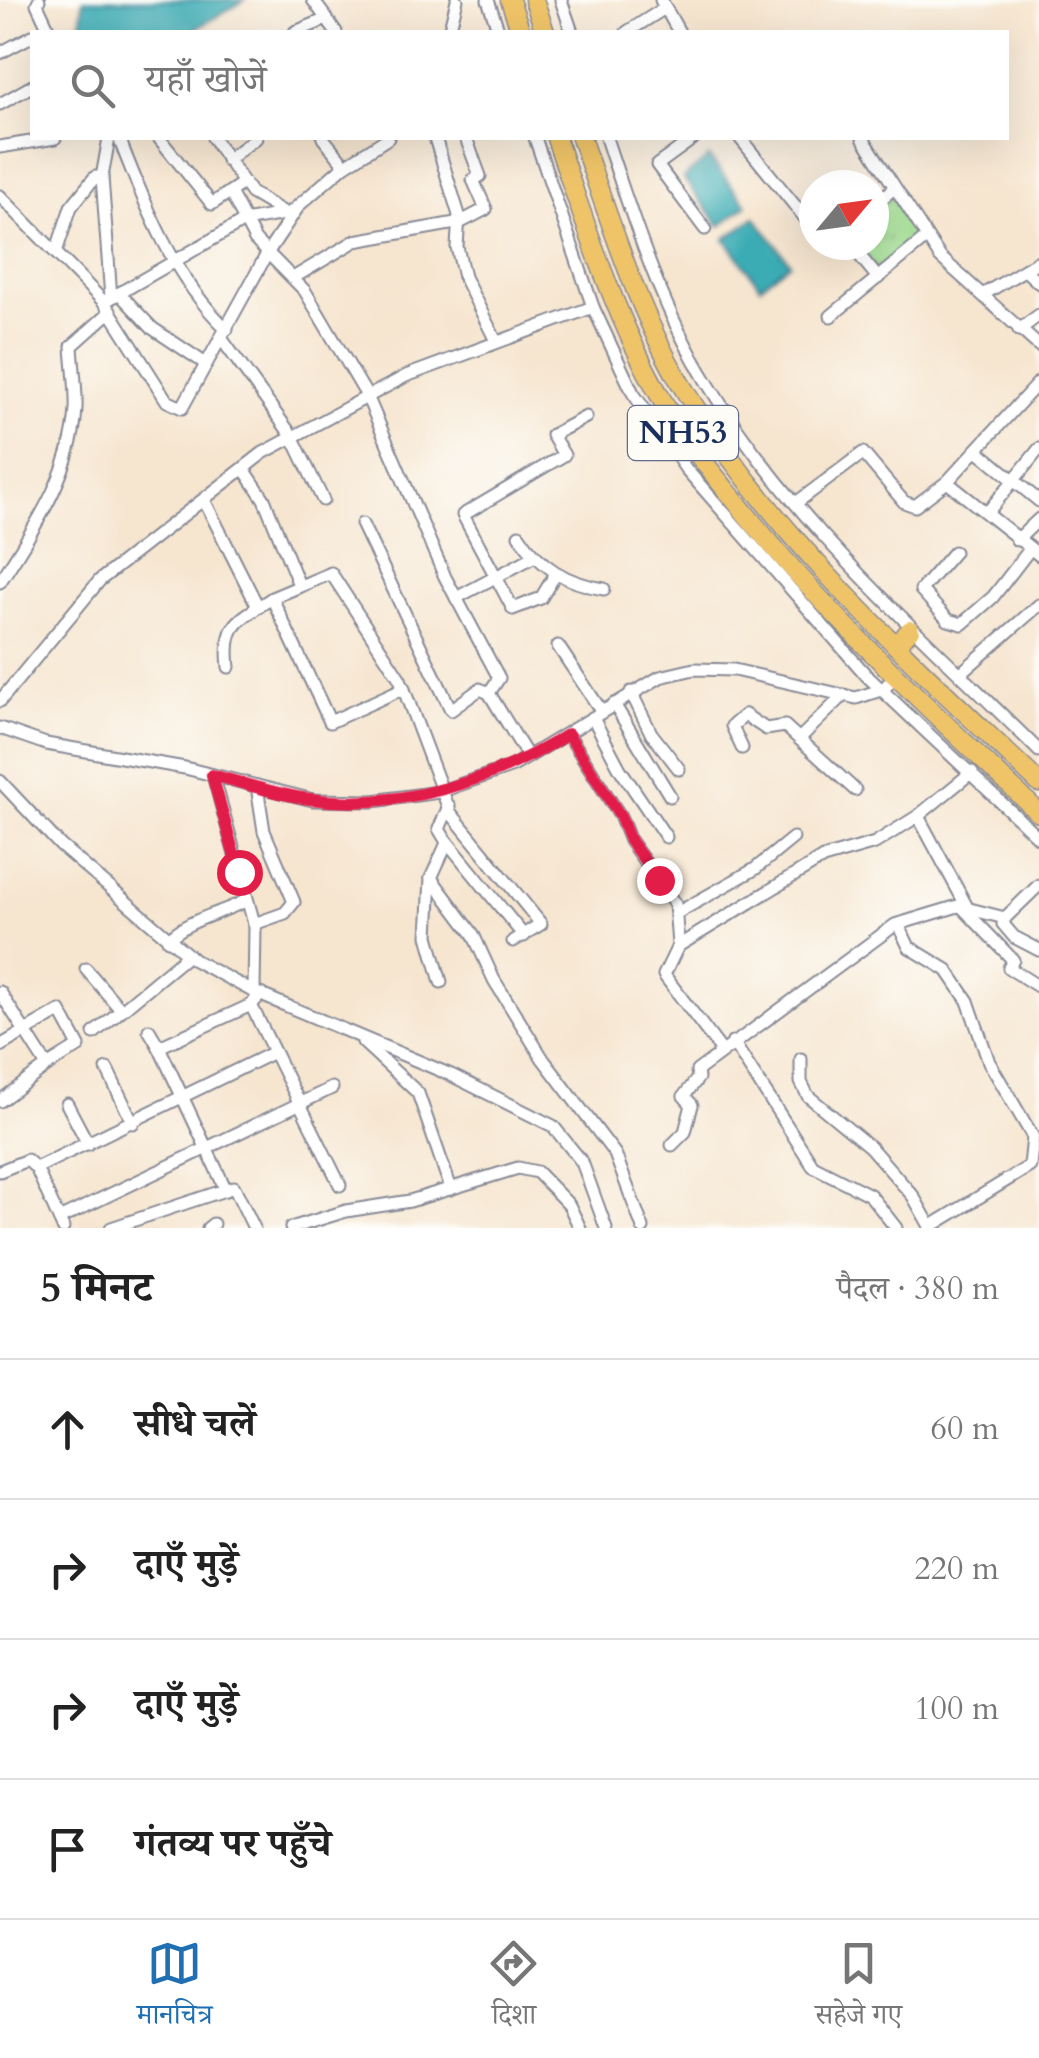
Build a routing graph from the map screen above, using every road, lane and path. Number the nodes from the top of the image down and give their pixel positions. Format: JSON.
{"nodes":[{"id":1,"x":39,"y":0,"type":"edge"},
{"id":2,"x":313,"y":0,"type":"edge"},
{"id":3,"x":457,"y":0,"type":"edge"},
{"id":4,"x":488,"y":0,"type":"edge"},
{"id":5,"x":510,"y":0,"type":"edge"},
{"id":6,"x":534,"y":0,"type":"edge"},
{"id":7,"x":561,"y":0,"type":"edge"},
{"id":8,"x":663,"y":4,"type":"edge"},
{"id":9,"x":327,"y":19,"type":"junction"},
{"id":10,"x":42,"y":30,"type":"edge"},
{"id":11,"x":300,"y":30,"type":"edge"},
{"id":12,"x":335,"y":30,"type":"edge"},
{"id":13,"x":450,"y":30,"type":"edge"},
{"id":14,"x":498,"y":30,"type":"edge"},
{"id":15,"x":520,"y":30,"type":"edge"},
{"id":16,"x":543,"y":30,"type":"edge"},
{"id":17,"x":571,"y":30,"type":"edge"},
{"id":18,"x":630,"y":30,"type":"edge"},
{"id":19,"x":678,"y":30,"type":"edge"},
{"id":20,"x":30,"y":38,"type":"edge"},
{"id":21,"x":0,"y":53,"type":"edge"},
{"id":22,"x":30,"y":87,"type":"edge"},
{"id":23,"x":0,"y":104,"type":"edge"},
{"id":24,"x":44,"y":140,"type":"edge"},
{"id":25,"x":109,"y":140,"type":"edge"},
{"id":26,"x":120,"y":140,"type":"edge"},
{"id":27,"x":161,"y":140,"type":"edge"},
{"id":28,"x":214,"y":140,"type":"edge"},
{"id":29,"x":253,"y":140,"type":"edge"},
{"id":30,"x":325,"y":140,"type":"edge"},
{"id":31,"x":385,"y":140,"type":"edge"},
{"id":32,"x":436,"y":140,"type":"edge"},
{"id":33,"x":467,"y":140,"type":"edge"},
{"id":34,"x":536,"y":140,"type":"edge"},
{"id":35,"x":557,"y":140,"type":"edge"},
{"id":36,"x":582,"y":140,"type":"edge"},
{"id":37,"x":607,"y":140,"type":"edge"},
{"id":38,"x":691,"y":140,"type":"edge"},
{"id":39,"x":742,"y":140,"type":"edge"},
{"id":40,"x":864,"y":140,"type":"edge"},
{"id":41,"x":0,"y":148,"type":"edge"},
{"id":42,"x":227,"y":160,"type":"junction"},
{"id":43,"x":345,"y":165,"type":"junction"},
{"id":44,"x":102,"y":176,"type":"junction"},
{"id":45,"x":244,"y":183,"type":"junction"},
{"id":46,"x":894,"y":188,"type":"junction"},
{"id":47,"x":230,"y":192,"type":"junction"},
{"id":48,"x":889,"y":192,"type":"edge"},
{"id":49,"x":0,"y":196,"type":"edge"},
{"id":50,"x":298,"y":207,"type":"junction"},
{"id":51,"x":799,"y":211,"type":"edge"},
{"id":52,"x":286,"y":214,"type":"junction"},
{"id":53,"x":246,"y":220,"type":"junction"},
{"id":54,"x":460,"y":222,"type":"junction"},
{"id":55,"x":705,"y":229,"type":"dead end"},
{"id":56,"x":926,"y":238,"type":"junction"},
{"id":57,"x":56,"y":252,"type":"junction"},
{"id":58,"x":266,"y":255,"type":"junction"},
{"id":59,"x":177,"y":260,"type":"junction"},
{"id":60,"x":863,"y":260,"type":"edge"},
{"id":61,"x":1039,"y":261,"type":"edge"},
{"id":62,"x":1025,"y":270,"type":"junction"},
{"id":63,"x":292,"y":278,"type":"junction"},
{"id":64,"x":878,"y":278,"type":"junction"},
{"id":65,"x":1039,"y":283,"type":"edge"},
{"id":66,"x":984,"y":294,"type":"junction"},
{"id":67,"x":111,"y":301,"type":"junction"},
{"id":68,"x":593,"y":307,"type":"junction"},
{"id":69,"x":1039,"y":315,"type":"edge"},
{"id":70,"x":831,"y":316,"type":"dead end"},
{"id":71,"x":1020,"y":330,"type":"junction"},
{"id":72,"x":224,"y":334,"type":"junction"},
{"id":73,"x":496,"y":341,"type":"junction"},
{"id":74,"x":1039,"y":346,"type":"edge"},
{"id":75,"x":206,"y":364,"type":"junction"},
{"id":76,"x":1037,"y":390,"type":"edge"},
{"id":77,"x":367,"y":396,"type":"junction"},
{"id":78,"x":586,"y":418,"type":"dead end"},
{"id":79,"x":292,"y":436,"type":"junction"},
{"id":80,"x":1039,"y":449,"type":"edge"},
{"id":81,"x":977,"y":450,"type":"junction"},
{"id":82,"x":244,"y":469,"type":"junction"},
{"id":83,"x":1012,"y":480,"type":"junction"},
{"id":84,"x":947,"y":482,"type":"junction"},
{"id":85,"x":204,"y":500,"type":"junction"},
{"id":86,"x":323,"y":500,"type":"dead end"},
{"id":87,"x":1039,"y":502,"type":"edge"},
{"id":88,"x":796,"y":503,"type":"junction"},
{"id":89,"x":987,"y":513,"type":"junction"},
{"id":90,"x":1039,"y":519,"type":"edge"},
{"id":91,"x":362,"y":524,"type":"dead end"},
{"id":92,"x":519,"y":535,"type":"dead end"},
{"id":93,"x":1018,"y":540,"type":"junction"},
{"id":94,"x":954,"y":552,"type":"dead end"},
{"id":95,"x":1034,"y":552,"type":"edge"},
{"id":96,"x":535,"y":556,"type":"junction"},
{"id":97,"x":556,"y":573,"type":"junction"},
{"id":98,"x":496,"y":577,"type":"junction"},
{"id":99,"x":0,"y":582,"type":"edge"},
{"id":100,"x":298,"y":585,"type":"junction"},
{"id":101,"x":604,"y":588,"type":"dead end"},
{"id":102,"x":272,"y":598,"type":"junction"},
{"id":103,"x":456,"y":598,"type":"junction"},
{"id":104,"x":1039,"y":605,"type":"edge"},
{"id":105,"x":258,"y":607,"type":"junction"},
{"id":106,"x":910,"y":630,"type":"junction"},
{"id":107,"x":558,"y":646,"type":"dead end"},
{"id":108,"x":896,"y":646,"type":"junction"},
{"id":109,"x":229,"y":668,"type":"dead end"},
{"id":110,"x":961,"y":673,"type":"junction"},
{"id":111,"x":889,"y":682,"type":"junction"},
{"id":112,"x":404,"y":688,"type":"junction"},
{"id":113,"x":631,"y":692,"type":"junction"},
{"id":114,"x":488,"y":693,"type":"junction"},
{"id":115,"x":844,"y":696,"type":"junction"},
{"id":116,"x":0,"y":701,"type":"edge"},
{"id":117,"x":614,"y":704,"type":"junction"},
{"id":118,"x":597,"y":715,"type":"junction"},
{"id":119,"x":0,"y":728,"type":"edge"},
{"id":120,"x":568,"y":734,"type":"junction"},
{"id":121,"x":800,"y":738,"type":"junction"},
{"id":122,"x":742,"y":748,"type":"dead end"},
{"id":123,"x":1039,"y":752,"type":"edge"},
{"id":124,"x":528,"y":757,"type":"junction"},
{"id":125,"x":679,"y":769,"type":"dead end"},
{"id":126,"x":972,"y":772,"type":"junction"},
{"id":127,"x":212,"y":775,"type":"junction"},
{"id":128,"x":0,"y":781,"type":"edge"},
{"id":129,"x":1039,"y":783,"type":"edge"},
{"id":130,"x":257,"y":786,"type":"junction"},
{"id":131,"x":445,"y":789,"type":"junction"},
{"id":132,"x":856,"y":790,"type":"dead end"},
{"id":133,"x":670,"y":796,"type":"dead end"},
{"id":134,"x":449,"y":806,"type":"junction"},
{"id":135,"x":1039,"y":812,"type":"edge"},
{"id":136,"x":918,"y":816,"type":"junction"},
{"id":137,"x":666,"y":837,"type":"dead end"},
{"id":138,"x":792,"y":838,"type":"dead end"},
{"id":139,"x":1039,"y":838,"type":"edge"},
{"id":140,"x":447,"y":843,"type":"junction"},
{"id":141,"x":431,"y":878,"type":"junction"},
{"id":142,"x":1039,"y":885,"type":"edge"},
{"id":143,"x":247,"y":900,"type":"junction"},
{"id":144,"x":964,"y":907,"type":"junction"},
{"id":145,"x":677,"y":913,"type":"junction"},
{"id":146,"x":1004,"y":918,"type":"junction"},
{"id":147,"x":254,"y":924,"type":"junction"},
{"id":148,"x":898,"y":924,"type":"junction"},
{"id":149,"x":168,"y":940,"type":"junction"},
{"id":150,"x":678,"y":946,"type":"junction"},
{"id":151,"x":1039,"y":950,"type":"edge"},
{"id":152,"x":188,"y":955,"type":"junction"},
{"id":153,"x":86,"y":969,"type":"dead end"},
{"id":154,"x":441,"y":982,"type":"dead end"},
{"id":155,"x":1039,"y":987,"type":"edge"},
{"id":156,"x":0,"y":992,"type":"edge"},
{"id":157,"x":255,"y":997,"type":"junction"},
{"id":158,"x":121,"y":1010,"type":"junction"},
{"id":159,"x":149,"y":1030,"type":"dead end"},
{"id":160,"x":26,"y":1032,"type":"junction"},
{"id":161,"x":94,"y":1032,"type":"dead end"},
{"id":162,"x":354,"y":1035,"type":"junction"},
{"id":163,"x":733,"y":1042,"type":"junction"},
{"id":164,"x":0,"y":1046,"type":"edge"},
{"id":165,"x":159,"y":1047,"type":"junction"},
{"id":166,"x":721,"y":1050,"type":"junction"},
{"id":167,"x":274,"y":1052,"type":"junction"},
{"id":168,"x":801,"y":1059,"type":"dead end"},
{"id":169,"x":48,"y":1066,"type":"junction"},
{"id":170,"x":107,"y":1069,"type":"dead end"},
{"id":171,"x":332,"y":1088,"type":"dead end"},
{"id":172,"x":184,"y":1100,"type":"junction"},
{"id":173,"x":0,"y":1101,"type":"edge"},
{"id":174,"x":67,"y":1104,"type":"dead end"},
{"id":175,"x":300,"y":1104,"type":"junction"},
{"id":176,"x":1033,"y":1121,"type":"edge"},
{"id":177,"x":133,"y":1123,"type":"junction"},
{"id":178,"x":88,"y":1144,"type":"junction"},
{"id":179,"x":672,"y":1144,"type":"dead end"},
{"id":180,"x":206,"y":1147,"type":"junction"},
{"id":181,"x":36,"y":1168,"type":"junction"},
{"id":182,"x":0,"y":1171,"type":"edge"},
{"id":183,"x":340,"y":1185,"type":"dead end"},
{"id":184,"x":451,"y":1189,"type":"junction"},
{"id":185,"x":226,"y":1190,"type":"junction"},
{"id":186,"x":61,"y":1223,"type":"edge"},
{"id":187,"x":143,"y":1223,"type":"edge"},
{"id":188,"x":313,"y":1225,"type":"edge"},
{"id":189,"x":931,"y":1227,"type":"edge"},
{"id":190,"x":112,"y":1228,"type":"edge"},
{"id":191,"x":254,"y":1228,"type":"edge"},
{"id":192,"x":291,"y":1228,"type":"edge"},
{"id":193,"x":580,"y":1228,"type":"edge"},
{"id":194,"x":606,"y":1228,"type":"edge"},
{"id":195,"x":643,"y":1228,"type":"edge"},
{"id":196,"x":896,"y":1228,"type":"edge"}],
"edges":[{"from":1,"to":10,"type":"street"},
{"from":2,"to":9,"type":"street"},
{"from":3,"to":13,"type":"street"},
{"from":4,"to":14,"type":"street"},
{"from":5,"to":15,"type":"highway"},
{"from":6,"to":16,"type":"highway"},
{"from":7,"to":17,"type":"street"},
{"from":8,"to":18,"type":"street"},
{"from":8,"to":19,"type":"street"},
{"from":9,"to":11,"type":"street"},
{"from":9,"to":12,"type":"street"},
{"from":20,"to":21,"type":"street"},
{"from":22,"to":23,"type":"street"},
{"from":24,"to":41,"type":"street"},
{"from":25,"to":44,"type":"street"},
{"from":26,"to":59,"type":"street"},
{"from":27,"to":47,"type":"street"},
{"from":28,"to":42,"type":"street"},
{"from":29,"to":42,"type":"street"},
{"from":30,"to":43,"type":"street"},
{"from":31,"to":43,"type":"street"},
{"from":32,"to":54,"type":"street"},
{"from":33,"to":54,"type":"street"},
{"from":34,"to":68,"type":"street"},
{"from":35,"to":111,"type":"highway","number":"NH53"},
{"from":36,"to":108,"type":"highway","number":"NH53"},
{"from":37,"to":88,"type":"street"},
{"from":38,"to":55,"type":"street"},
{"from":39,"to":51,"type":"street"},
{"from":40,"to":46,"type":"street"},
{"from":42,"to":45,"type":"street"},
{"from":43,"to":50,"type":"street"},
{"from":44,"to":57,"type":"street"},
{"from":44,"to":67,"type":"street"},
{"from":45,"to":47,"type":"street"},
{"from":45,"to":52,"type":"street"},
{"from":46,"to":48,"type":"street"},
{"from":46,"to":56,"type":"street"},
{"from":47,"to":53,"type":"street"},
{"from":49,"to":57,"type":"street"},
{"from":50,"to":52,"type":"street"},
{"from":50,"to":58,"type":"street"},
{"from":52,"to":53,"type":"street"},
{"from":53,"to":58,"type":"street"},
{"from":53,"to":59,"type":"street"},
{"from":54,"to":63,"type":"street"},
{"from":54,"to":73,"type":"street"},
{"from":56,"to":64,"type":"street"},
{"from":56,"to":66,"type":"street"},
{"from":57,"to":67,"type":"street"},
{"from":58,"to":63,"type":"street"},
{"from":58,"to":72,"type":"street"},
{"from":59,"to":67,"type":"street"},
{"from":59,"to":72,"type":"street"},
{"from":60,"to":64,"type":"street"},
{"from":61,"to":62,"type":"street"},
{"from":62,"to":65,"type":"street"},
{"from":62,"to":66,"type":"street"},
{"from":63,"to":77,"type":"street"},
{"from":64,"to":70,"type":"street"},
{"from":66,"to":71,"type":"street"},
{"from":67,"to":75,"type":"street"},
{"from":67,"to":75,"type":"street"},
{"from":67,"to":99,"type":"street"},
{"from":68,"to":73,"type":"street"},
{"from":68,"to":111,"type":"street"},
{"from":69,"to":71,"type":"street"},
{"from":71,"to":74,"type":"street"},
{"from":72,"to":75,"type":"street"},
{"from":72,"to":79,"type":"street"},
{"from":73,"to":77,"type":"street"},
{"from":76,"to":81,"type":"street"},
{"from":77,"to":79,"type":"street"},
{"from":77,"to":103,"type":"street"},
{"from":78,"to":98,"type":"street"},
{"from":79,"to":82,"type":"street"},
{"from":79,"to":86,"type":"street"},
{"from":80,"to":83,"type":"street"},
{"from":81,"to":83,"type":"street"},
{"from":81,"to":84,"type":"street"},
{"from":82,"to":85,"type":"street"},
{"from":82,"to":100,"type":"street"},
{"from":83,"to":87,"type":"street"},
{"from":83,"to":89,"type":"street"},
{"from":84,"to":88,"type":"street"},
{"from":84,"to":89,"type":"street"},
{"from":85,"to":105,"type":"street"},
{"from":85,"to":116,"type":"street"},
{"from":88,"to":106,"type":"street"},
{"from":89,"to":93,"type":"street"},
{"from":90,"to":93,"type":"street"},
{"from":91,"to":114,"type":"street"},
{"from":92,"to":96,"type":"street"},
{"from":93,"to":95,"type":"street"},
{"from":94,"to":95,"type":"street"},
{"from":96,"to":97,"type":"street"},
{"from":96,"to":98,"type":"street"},
{"from":97,"to":98,"type":"street"},
{"from":97,"to":101,"type":"street"},
{"from":98,"to":103,"type":"street"},
{"from":100,"to":102,"type":"street"},
{"from":100,"to":112,"type":"street"},
{"from":102,"to":105,"type":"street"},
{"from":102,"to":112,"type":"street"},
{"from":103,"to":114,"type":"street"},
{"from":104,"to":110,"type":"street"},
{"from":105,"to":109,"type":"street"},
{"from":106,"to":108,"type":"highway"},
{"from":106,"to":110,"type":"street"},
{"from":107,"to":118,"type":"street"},
{"from":108,"to":129,"type":"highway","number":"NH53"},
{"from":110,"to":123,"type":"street"},
{"from":111,"to":115,"type":"street"},
{"from":111,"to":126,"type":"street"},
{"from":111,"to":135,"type":"highway","number":"NH53"},
{"from":112,"to":131,"type":"street"},
{"from":113,"to":115,"type":"street"},
{"from":113,"to":117,"type":"street"},
{"from":113,"to":125,"type":"street"},
{"from":114,"to":124,"type":"street"},
{"from":115,"to":121,"type":"street"},
{"from":117,"to":118,"type":"street"},
{"from":117,"to":133,"type":"street"},
{"from":118,"to":120,"type":"street"},
{"from":118,"to":137,"type":"street"},
{"from":119,"to":127,"type":"street"},
{"from":120,"to":124,"type":"street"},
{"from":120,"to":145,"type":"street"},
{"from":121,"to":122,"type":"street"},
{"from":121,"to":132,"type":"street"},
{"from":124,"to":131,"type":"street"},
{"from":126,"to":136,"type":"street"},
{"from":126,"to":139,"type":"street"},
{"from":127,"to":130,"type":"street"},
{"from":127,"to":143,"type":"street"},
{"from":128,"to":149,"type":"street"},
{"from":130,"to":131,"type":"street"},
{"from":130,"to":147,"type":"street"},
{"from":131,"to":134,"type":"street"},
{"from":134,"to":140,"type":"street"},
{"from":134,"to":140,"type":"street"},
{"from":136,"to":144,"type":"street"},
{"from":136,"to":150,"type":"street"},
{"from":138,"to":145,"type":"street"},
{"from":140,"to":141,"type":"street"},
{"from":141,"to":154,"type":"street"},
{"from":141,"to":195,"type":"street"},
{"from":142,"to":146,"type":"street"},
{"from":143,"to":147,"type":"street"},
{"from":143,"to":149,"type":"street"},
{"from":144,"to":146,"type":"street"},
{"from":144,"to":148,"type":"street"},
{"from":144,"to":155,"type":"street"},
{"from":145,"to":150,"type":"street"},
{"from":146,"to":151,"type":"street"},
{"from":147,"to":157,"type":"street"},
{"from":148,"to":163,"type":"street"},
{"from":148,"to":176,"type":"street"},
{"from":149,"to":152,"type":"street"},
{"from":150,"to":166,"type":"street"},
{"from":152,"to":157,"type":"street"},
{"from":152,"to":158,"type":"street"},
{"from":153,"to":158,"type":"street"},
{"from":156,"to":160,"type":"street"},
{"from":157,"to":162,"type":"street"},
{"from":157,"to":165,"type":"street"},
{"from":157,"to":167,"type":"street"},
{"from":158,"to":161,"type":"street"},
{"from":159,"to":165,"type":"street"},
{"from":160,"to":164,"type":"street"},
{"from":160,"to":169,"type":"street"},
{"from":160,"to":169,"type":"street"},
{"from":162,"to":184,"type":"street"},
{"from":162,"to":194,"type":"street"},
{"from":163,"to":166,"type":"street"},
{"from":163,"to":196,"type":"street"},
{"from":165,"to":172,"type":"street"},
{"from":166,"to":179,"type":"street"},
{"from":167,"to":172,"type":"street"},
{"from":167,"to":175,"type":"street"},
{"from":168,"to":189,"type":"street"},
{"from":169,"to":173,"type":"street"},
{"from":170,"to":177,"type":"street"},
{"from":171,"to":175,"type":"street"},
{"from":172,"to":177,"type":"street"},
{"from":172,"to":180,"type":"street"},
{"from":174,"to":178,"type":"street"},
{"from":175,"to":180,"type":"street"},
{"from":175,"to":183,"type":"street"},
{"from":176,"to":189,"type":"street"},
{"from":177,"to":178,"type":"street"},
{"from":178,"to":181,"type":"street"},
{"from":180,"to":185,"type":"street"},
{"from":180,"to":186,"type":"street"},
{"from":181,"to":182,"type":"street"},
{"from":181,"to":186,"type":"street"},
{"from":184,"to":188,"type":"street"},
{"from":184,"to":193,"type":"street"},
{"from":185,"to":187,"type":"street"},
{"from":185,"to":191,"type":"street"},
{"from":187,"to":190,"type":"street"},
{"from":188,"to":192,"type":"street"}]}
